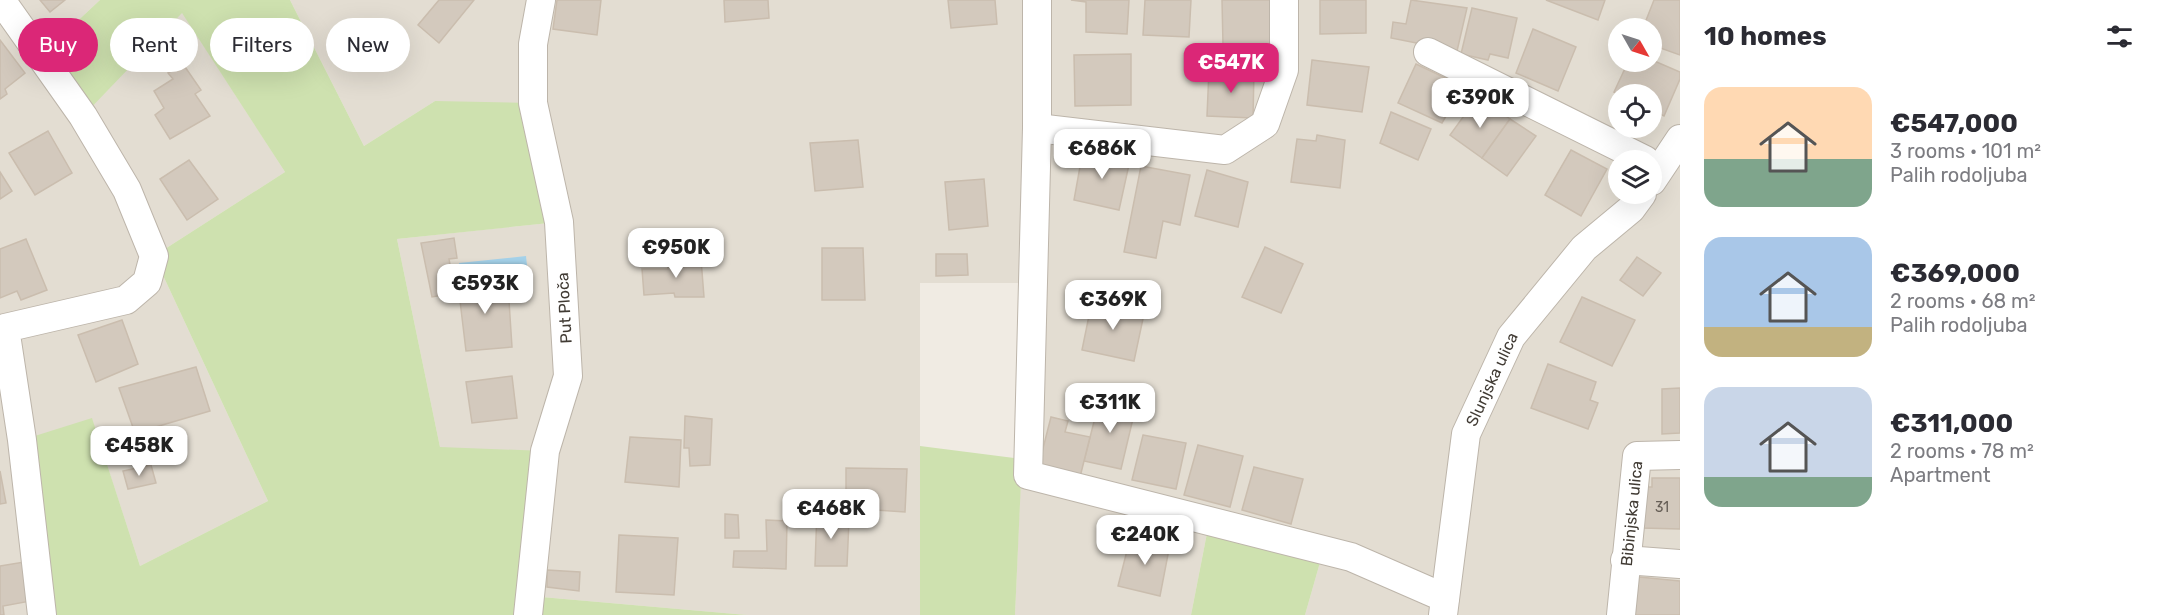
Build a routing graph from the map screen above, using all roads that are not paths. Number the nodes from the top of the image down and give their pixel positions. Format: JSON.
{"nodes":[{"id":1,"x":1,"y":0,"type":"edge"},
{"id":2,"x":542,"y":0,"type":"edge"},
{"id":3,"x":1037,"y":0,"type":"edge"},
{"id":4,"x":1284,"y":0,"type":"edge"},
{"id":5,"x":1428,"y":52,"type":"dead end"},
{"id":6,"x":1037,"y":128,"type":"junction"},
{"id":7,"x":1680,"y":139,"type":"edge"},
{"id":8,"x":1617,"y":150,"type":"edge"},
{"id":9,"x":1662,"y":158,"type":"edge"},
{"id":10,"x":1635,"y":204,"type":"edge"},
{"id":11,"x":1680,"y":455,"type":"edge"},
{"id":12,"x":1625,"y":560,"type":"junction"},
{"id":13,"x":1680,"y":564,"type":"edge"},
{"id":14,"x":1444,"y":606,"type":"edge"},
{"id":15,"x":42,"y":615,"type":"edge"},
{"id":16,"x":528,"y":615,"type":"edge"},
{"id":17,"x":1621,"y":615,"type":"edge"}],
"edges":[{"from":1,"to":15,"type":"street"},
{"from":2,"to":16,"type":"street","name":"Put Ploča"},
{"from":3,"to":6,"type":"street"},
{"from":4,"to":6,"type":"street"},
{"from":5,"to":8,"type":"street"},
{"from":6,"to":14,"type":"street"},
{"from":7,"to":9,"type":"street"},
{"from":10,"to":14,"type":"street","name":"Slunjska ulica"},
{"from":11,"to":12,"type":"street","name":"Bibinjska ulica"},
{"from":12,"to":13,"type":"street"},
{"from":12,"to":17,"type":"street","name":"Bibinjska ulica"}]}
